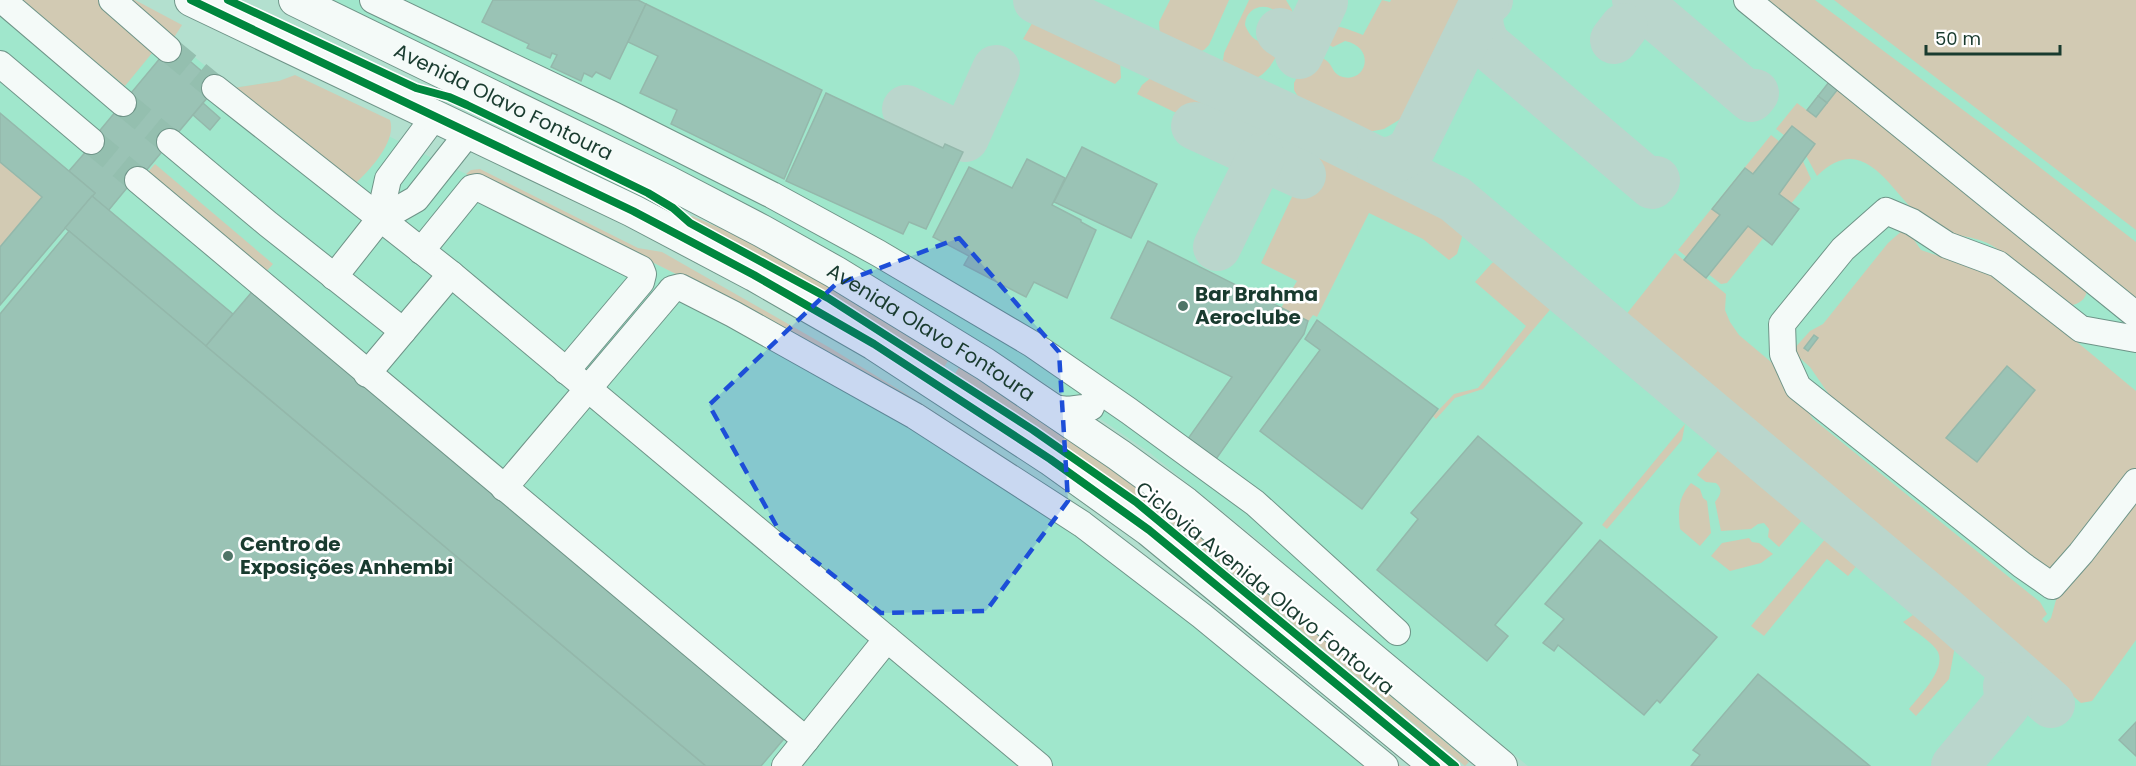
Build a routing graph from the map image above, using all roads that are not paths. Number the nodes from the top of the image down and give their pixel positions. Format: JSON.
{"nodes":[{"id":1,"x":2,"y":0,"type":"edge"},
{"id":2,"x":112,"y":0,"type":"edge"},
{"id":3,"x":191,"y":0,"type":"edge"},
{"id":4,"x":295,"y":0,"type":"edge"},
{"id":5,"x":373,"y":0,"type":"edge"},
{"id":6,"x":1747,"y":0,"type":"edge"},
{"id":7,"x":358,"y":30,"type":"junction"},
{"id":8,"x":168,"y":49,"type":"tunnel mouth"},
{"id":9,"x":419,"y":60,"type":"junction"},
{"id":10,"x":0,"y":64,"type":"edge"},
{"id":11,"x":324,"y":64,"type":"junction"},
{"id":12,"x":215,"y":88,"type":"tunnel mouth"},
{"id":13,"x":393,"y":96,"type":"junction"},
{"id":14,"x":123,"y":103,"type":"tunnel mouth"},
{"id":15,"x":435,"y":116,"type":"junction"},
{"id":16,"x":468,"y":132,"type":"junction"},
{"id":17,"x":91,"y":141,"type":"tunnel mouth"},
{"id":18,"x":170,"y":142,"type":"tunnel mouth"},
{"id":19,"x":138,"y":180,"type":"tunnel mouth"},
{"id":20,"x":379,"y":220,"type":"junction"},
{"id":21,"x":421,"y":251,"type":"junction"},
{"id":22,"x":451,"y":274,"type":"junction"},
{"id":23,"x":334,"y":277,"type":"junction"},
{"id":24,"x":2136,"y":315,"type":"edge"},
{"id":25,"x":403,"y":331,"type":"junction"},
{"id":26,"x":2136,"y":339,"type":"edge"},
{"id":27,"x":566,"y":371,"type":"junction"},
{"id":28,"x":367,"y":374,"type":"junction"},
{"id":29,"x":588,"y":389,"type":"junction"},
{"id":30,"x":1098,"y":391,"type":"junction"},
{"id":31,"x":1051,"y":408,"type":"junction"},
{"id":32,"x":1129,"y":411,"type":"junction"},
{"id":33,"x":1119,"y":455,"type":"junction"},
{"id":34,"x":2136,"y":482,"type":"edge"},
{"id":35,"x":504,"y":488,"type":"junction"},
{"id":36,"x":1397,"y":632,"type":"dead end"},
{"id":37,"x":887,"y":639,"type":"junction"},
{"id":38,"x":806,"y":740,"type":"junction"},
{"id":39,"x":785,"y":766,"type":"edge"},
{"id":40,"x":1039,"y":766,"type":"edge"},
{"id":41,"x":1385,"y":766,"type":"edge"},
{"id":42,"x":1436,"y":766,"type":"edge"},
{"id":43,"x":1501,"y":766,"type":"edge"}],
"edges":[{"from":1,"to":14,"type":"lane"},
{"from":2,"to":8,"type":"lane"},
{"from":3,"to":11,"type":"main road","name":"Avenida Olavo Fontoura"},
{"from":4,"to":7,"type":"main road","name":"Avenida Olavo Fontoura"},
{"from":5,"to":30,"type":"lane"},
{"from":6,"to":24,"type":"lane"},
{"from":7,"to":9,"type":"main road","name":"Avenida Olavo Fontoura"},
{"from":7,"to":11,"type":"main road"},
{"from":9,"to":13,"type":"main road"},
{"from":9,"to":31,"type":"main road","name":"Avenida Olavo Fontoura"},
{"from":10,"to":17,"type":"lane"},
{"from":11,"to":13,"type":"main road","name":"Avenida Olavo Fontoura"},
{"from":12,"to":20,"type":"lane"},
{"from":13,"to":15,"type":"main road","name":"Avenida Olavo Fontoura"},
{"from":15,"to":16,"type":"main road","name":"Avenida Olavo Fontoura"},
{"from":15,"to":20,"type":"lane"},
{"from":16,"to":20,"type":"lane"},
{"from":16,"to":42,"type":"main road","name":"Avenida Olavo Fontoura"},
{"from":18,"to":23,"type":"lane"},
{"from":19,"to":28,"type":"lane"},
{"from":20,"to":21,"type":"lane"},
{"from":20,"to":23,"type":"lane"},
{"from":21,"to":22,"type":"lane"},
{"from":21,"to":27,"type":"lane"},
{"from":22,"to":25,"type":"lane"},
{"from":22,"to":27,"type":"lane"},
{"from":23,"to":25,"type":"lane"},
{"from":25,"to":28,"type":"lane"},
{"from":26,"to":34,"type":"lane"},
{"from":27,"to":29,"type":"lane"},
{"from":28,"to":35,"type":"lane"},
{"from":29,"to":35,"type":"lane"},
{"from":29,"to":37,"type":"lane"},
{"from":29,"to":41,"type":"lane"},
{"from":30,"to":31,"type":"lane"},
{"from":30,"to":32,"type":"lane"},
{"from":31,"to":33,"type":"main road","name":"Avenida Olavo Fontoura"},
{"from":32,"to":33,"type":"lane"},
{"from":32,"to":36,"type":"lane"},
{"from":33,"to":43,"type":"main road","name":"Avenida Olavo Fontoura"},
{"from":35,"to":38,"type":"lane"},
{"from":37,"to":38,"type":"lane"},
{"from":37,"to":40,"type":"lane"},
{"from":38,"to":39,"type":"lane"}]}
